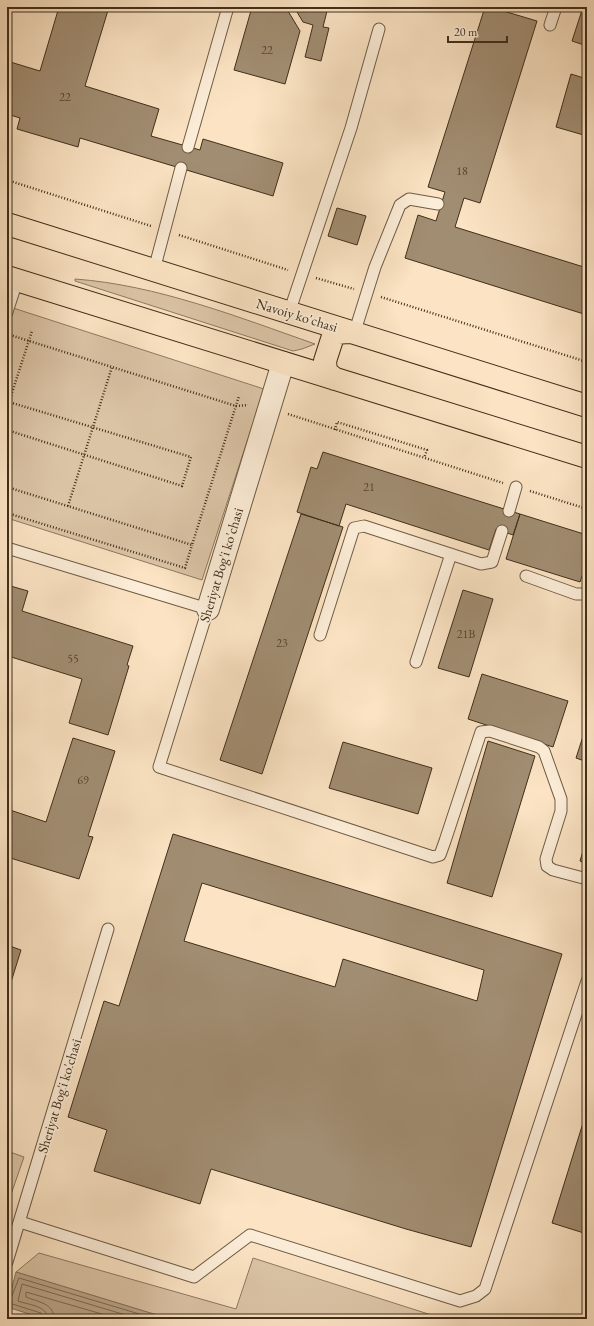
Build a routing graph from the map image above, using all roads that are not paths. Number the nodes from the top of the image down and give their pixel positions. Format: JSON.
{"nodes":[{"id":1,"x":228,"y":7,"type":"edge"},
{"id":2,"x":556,"y":7,"type":"edge"},
{"id":3,"x":550,"y":25,"type":"dead end"},
{"id":4,"x":380,"y":29,"type":"dead end"},
{"id":5,"x":188,"y":147,"type":"dead end"},
{"id":6,"x":181,"y":168,"type":"dead end"},
{"id":7,"x":438,"y":204,"type":"dead end"},
{"id":8,"x":7,"y":224,"type":"edge"},
{"id":9,"x":154,"y":270,"type":"junction"},
{"id":10,"x":12,"y":279,"type":"edge"},
{"id":11,"x":7,"y":312,"type":"edge"},
{"id":12,"x":289,"y":313,"type":"junction"},
{"id":13,"x":352,"y":333,"type":"junction"},
{"id":14,"x":283,"y":363,"type":"junction"},
{"id":15,"x":335,"y":379,"type":"junction"},
{"id":16,"x":587,"y":406,"type":"edge"},
{"id":17,"x":587,"y":457,"type":"edge"},
{"id":18,"x":516,"y":487,"type":"road end"},
{"id":19,"x":508,"y":510,"type":"dead end"},
{"id":20,"x":502,"y":531,"type":"dead end"},
{"id":21,"x":7,"y":548,"type":"edge"},
{"id":22,"x":451,"y":554,"type":"junction"},
{"id":23,"x":526,"y":576,"type":"dead end"},
{"id":24,"x":587,"y":594,"type":"edge"},
{"id":25,"x":208,"y":609,"type":"junction"},
{"id":26,"x":320,"y":635,"type":"dead end"},
{"id":27,"x":416,"y":662,"type":"dead end"},
{"id":28,"x":587,"y":879,"type":"edge"},
{"id":29,"x":108,"y":929,"type":"dead end"},
{"id":30,"x":587,"y":981,"type":"edge"},
{"id":31,"x":20,"y":1222,"type":"junction"},
{"id":32,"x":7,"y":1262,"type":"edge"}],
"edges":[{"from":1,"to":5,"type":"lane"},
{"from":2,"to":3,"type":"lane"},
{"from":4,"to":12,"type":"lane"},
{"from":6,"to":9,"type":"lane"},
{"from":7,"to":13,"type":"lane"},
{"from":8,"to":9,"type":"main road","name":"Navoiy ko'chasi"},
{"from":9,"to":12,"type":"main road","name":"Navoiy ko'chasi"},
{"from":10,"to":11,"type":"lane"},
{"from":10,"to":14,"type":"main road"},
{"from":12,"to":13,"type":"main road","name":"Navoiy ko'chasi"},
{"from":13,"to":15,"type":"main road"},
{"from":13,"to":16,"type":"main road","name":"Navoiy ko'chasi"},
{"from":14,"to":15,"type":"main road"},
{"from":14,"to":25,"type":"street","name":"Sheriyat Bog'i ko'chasi"},
{"from":15,"to":17,"type":"main road"},
{"from":18,"to":19,"type":"lane"},
{"from":20,"to":22,"type":"lane"},
{"from":21,"to":25,"type":"lane"},
{"from":22,"to":26,"type":"lane"},
{"from":22,"to":27,"type":"lane"},
{"from":23,"to":24,"type":"lane"},
{"from":25,"to":28,"type":"lane","name":"Sheriyat Bog'i ko'chasi"},
{"from":29,"to":31,"type":"lane","name":"Sheriyat Bog'i ko'chasi"},
{"from":30,"to":31,"type":"lane"},
{"from":31,"to":32,"type":"lane","name":"Sheriyat Bog'i ko'chasi"}]}
